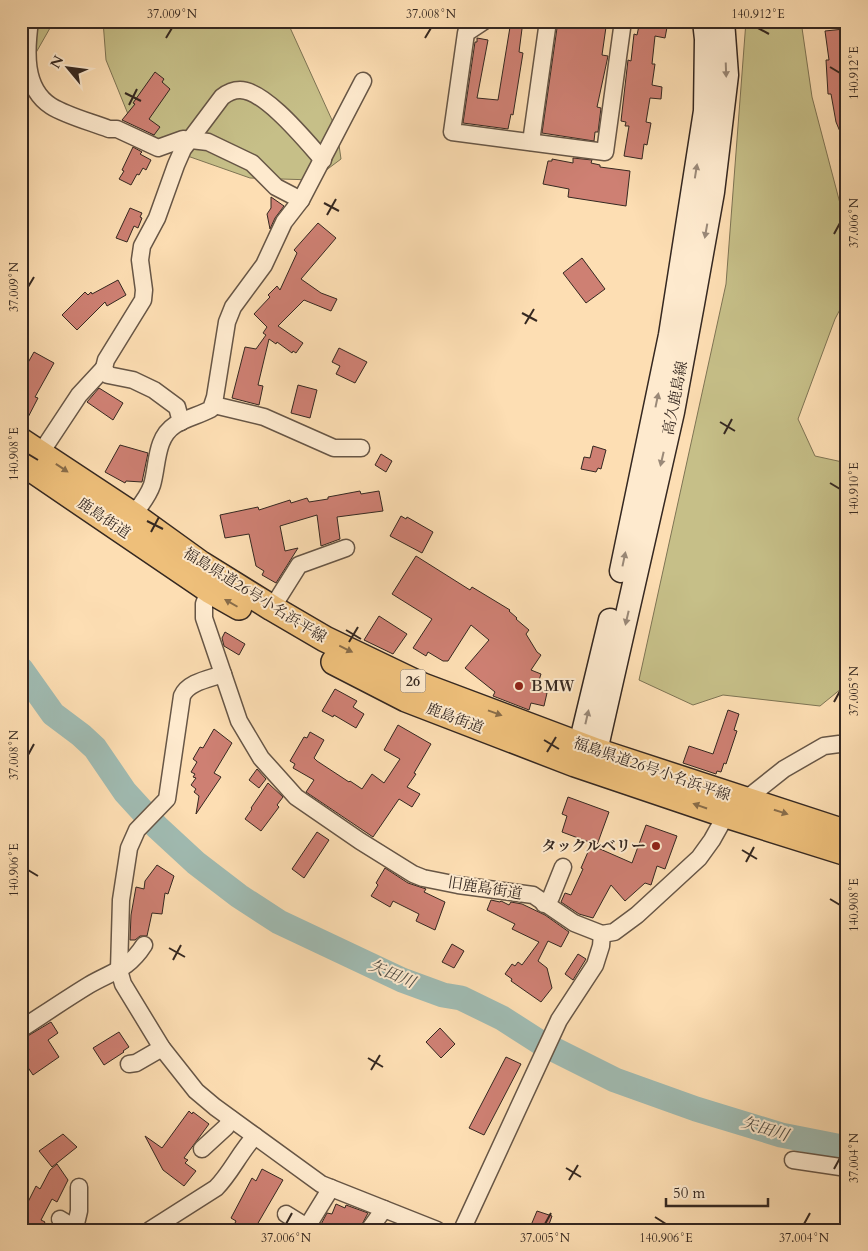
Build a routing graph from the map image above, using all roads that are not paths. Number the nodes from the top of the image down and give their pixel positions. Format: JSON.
{"nodes":[{"id":1,"x":30,"y":21,"type":"edge"},
{"id":2,"x":484,"y":21,"type":"edge"},
{"id":3,"x":548,"y":21,"type":"edge"},
{"id":4,"x":623,"y":21,"type":"edge"},
{"id":5,"x":704,"y":21,"type":"edge"},
{"id":6,"x":723,"y":21,"type":"edge"},
{"id":7,"x":363,"y":81,"type":"dead end"},
{"id":8,"x":190,"y":139,"type":"junction"},
{"id":9,"x":531,"y":142,"type":"junction"},
{"id":10,"x":323,"y":160,"type":"junction"},
{"id":11,"x":301,"y":200,"type":"junction"},
{"id":12,"x":104,"y":368,"type":"junction"},
{"id":13,"x":214,"y":405,"type":"junction"},
{"id":14,"x":182,"y":422,"type":"junction"},
{"id":15,"x":361,"y":448,"type":"dead end"},
{"id":16,"x":28,"y":452,"type":"edge"},
{"id":17,"x":133,"y":515,"type":"junction"},
{"id":18,"x":346,"y":548,"type":"dead end"},
{"id":19,"x":209,"y":590,"type":"junction"},
{"id":20,"x":272,"y":608,"type":"junction"},
{"id":21,"x":223,"y":674,"type":"junction"},
{"id":22,"x":847,"y":745,"type":"edge"},
{"id":23,"x":586,"y":758,"type":"junction"},
{"id":24,"x":735,"y":807,"type":"junction"},
{"id":25,"x":847,"y":834,"type":"edge"},
{"id":26,"x":847,"y":853,"type":"edge"},
{"id":27,"x":563,"y":867,"type":"dead end"},
{"id":28,"x":544,"y":904,"type":"junction"},
{"id":29,"x":602,"y":934,"type":"junction"},
{"id":30,"x":144,"y":945,"type":"dead end"},
{"id":31,"x":119,"y":970,"type":"junction"},
{"id":32,"x":21,"y":1029,"type":"edge"},
{"id":33,"x":162,"y":1048,"type":"junction"},
{"id":34,"x":129,"y":1064,"type":"dead end"},
{"id":35,"x":231,"y":1119,"type":"junction"},
{"id":36,"x":255,"y":1136,"type":"junction"},
{"id":37,"x":202,"y":1149,"type":"dead end"},
{"id":38,"x":793,"y":1160,"type":"dead end"},
{"id":39,"x":847,"y":1168,"type":"edge"},
{"id":40,"x":79,"y":1188,"type":"dead end"},
{"id":41,"x":331,"y":1188,"type":"junction"},
{"id":42,"x":384,"y":1209,"type":"junction"},
{"id":43,"x":286,"y":1214,"type":"dead end"},
{"id":44,"x":60,"y":1219,"type":"dead end"},
{"id":45,"x":76,"y":1229,"type":"edge"},
{"id":46,"x":150,"y":1230,"type":"edge"},
{"id":47,"x":369,"y":1230,"type":"edge"},
{"id":48,"x":437,"y":1230,"type":"edge"},
{"id":49,"x":462,"y":1230,"type":"edge"}],
"edges":[{"from":1,"to":8,"type":"street"},
{"from":2,"to":9,"type":"street"},
{"from":3,"to":9,"type":"street"},
{"from":4,"to":9,"type":"street"},
{"from":23,"to":5,"type":"main road","name":"高久鹿島線","one_way":true},
{"from":6,"to":23,"type":"main road","name":"高久鹿島線","one_way":true},
{"from":7,"to":10,"type":"street"},
{"from":8,"to":10,"type":"street"},
{"from":8,"to":11,"type":"street"},
{"from":8,"to":12,"type":"street"},
{"from":10,"to":11,"type":"street"},
{"from":11,"to":13,"type":"street"},
{"from":12,"to":14,"type":"street"},
{"from":12,"to":16,"type":"street"},
{"from":13,"to":14,"type":"street"},
{"from":13,"to":15,"type":"street"},
{"from":14,"to":17,"type":"street"},
{"from":16,"to":17,"type":"main road","name":"福島県道26号小名浜平線","number":"26","one_way":true},
{"from":16,"to":19,"type":"main road","name":"鹿島街道","number":"26"},
{"from":17,"to":20,"type":"main road","name":"福島県道26号小名浜平線","number":"26"},
{"from":18,"to":20,"type":"street"},
{"from":19,"to":21,"type":"street","name":"旧鹿島街道"},
{"from":23,"to":19,"type":"main road","name":"鹿島街道","number":"26","one_way":true},
{"from":20,"to":23,"type":"main road","name":"福島県道26号小名浜平線","number":"26","one_way":true},
{"from":21,"to":28,"type":"street","name":"旧鹿島街道"},
{"from":21,"to":31,"type":"street"},
{"from":22,"to":24,"type":"street"},
{"from":23,"to":24,"type":"main road","name":"福島県道26号小名浜平線","number":"26"},
{"from":24,"to":25,"type":"main road","name":"福島県道26号小名浜平線","number":"26","one_way":true},
{"from":24,"to":26,"type":"main road","number":"26"},
{"from":24,"to":29,"type":"street"},
{"from":27,"to":28,"type":"street"},
{"from":28,"to":29,"type":"street","name":"旧鹿島街道"},
{"from":29,"to":49,"type":"street"},
{"from":30,"to":31,"type":"street"},
{"from":31,"to":32,"type":"street"},
{"from":31,"to":33,"type":"street"},
{"from":33,"to":34,"type":"street"},
{"from":33,"to":35,"type":"street"},
{"from":35,"to":36,"type":"street"},
{"from":35,"to":37,"type":"street"},
{"from":36,"to":41,"type":"street"},
{"from":36,"to":46,"type":"street"},
{"from":38,"to":39,"type":"street"},
{"from":40,"to":45,"type":"street"},
{"from":41,"to":42,"type":"street"},
{"from":41,"to":43,"type":"street"},
{"from":42,"to":47,"type":"street"},
{"from":42,"to":48,"type":"street"},
{"from":44,"to":45,"type":"street"}]}
